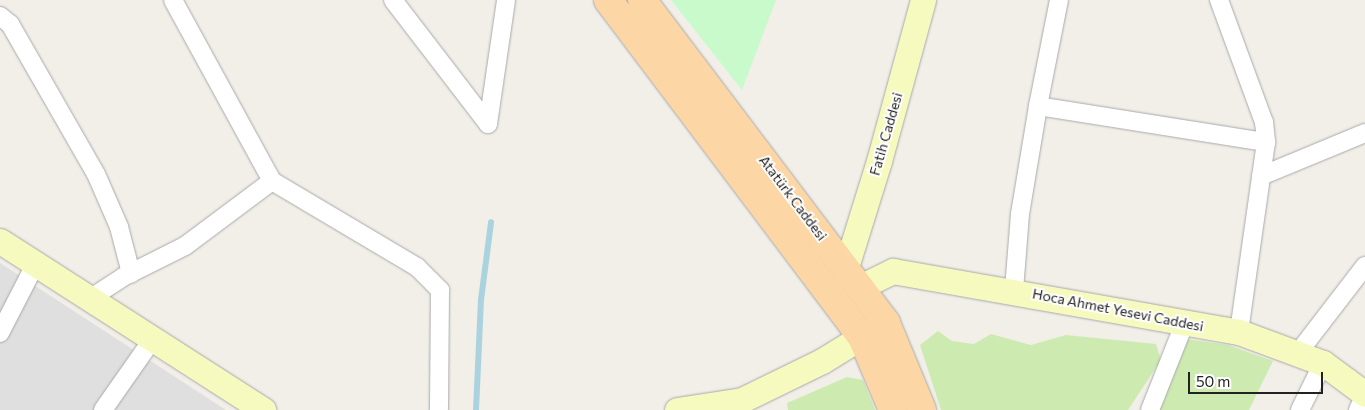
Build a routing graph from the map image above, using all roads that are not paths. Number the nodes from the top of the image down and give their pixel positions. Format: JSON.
{"nodes":[{"id":1,"x":173,"y":0,"type":"edge"},
{"id":2,"x":393,"y":0,"type":"edge"},
{"id":3,"x":506,"y":0,"type":"edge"},
{"id":4,"x":608,"y":0,"type":"edge"},
{"id":5,"x":642,"y":0,"type":"edge"},
{"id":6,"x":923,"y":0,"type":"edge"},
{"id":7,"x":1059,"y":0,"type":"edge"},
{"id":8,"x":1219,"y":0,"type":"edge"},
{"id":9,"x":0,"y":16,"type":"edge"},
{"id":10,"x":1038,"y":106,"type":"junction"},
{"id":11,"x":1365,"y":133,"type":"edge"},
{"id":12,"x":1266,"y":142,"type":"junction"},
{"id":13,"x":1261,"y":176,"type":"junction"},
{"id":14,"x":272,"y":181,"type":"junction"},
{"id":15,"x":0,"y":241,"type":"edge"},
{"id":16,"x":35,"y":265,"type":"junction"},
{"id":17,"x":1365,"y":266,"type":"edge"},
{"id":18,"x":131,"y":273,"type":"junction"},
{"id":19,"x":853,"y":277,"type":"junction"},
{"id":20,"x":1014,"y":290,"type":"junction"},
{"id":21,"x":91,"y":298,"type":"junction"},
{"id":22,"x":1185,"y":322,"type":"junction"},
{"id":23,"x":886,"y":323,"type":"junction"},
{"id":24,"x":1239,"y":332,"type":"junction"},
{"id":25,"x":0,"y":333,"type":"edge"},
{"id":26,"x":862,"y":337,"type":"junction"},
{"id":27,"x":152,"y":340,"type":"junction"},
{"id":28,"x":1298,"y":353,"type":"junction"},
{"id":29,"x":1323,"y":363,"type":"junction"},
{"id":30,"x":1365,"y":395,"type":"edge"},
{"id":31,"x":103,"y":410,"type":"edge"},
{"id":32,"x":263,"y":410,"type":"edge"},
{"id":33,"x":439,"y":410,"type":"edge"},
{"id":34,"x":677,"y":410,"type":"edge"},
{"id":35,"x":893,"y":410,"type":"edge"},
{"id":36,"x":922,"y":410,"type":"edge"},
{"id":37,"x":1150,"y":410,"type":"edge"},
{"id":38,"x":1300,"y":410,"type":"edge"},
{"id":39,"x":1358,"y":410,"type":"edge"}],
"edges":[{"from":1,"to":14,"type":"street"},
{"from":2,"to":3,"type":"street"},
{"from":4,"to":26,"type":"main road"},
{"from":5,"to":19,"type":"main road","name":"Atatürk Caddesi"},
{"from":6,"to":19,"type":"street","name":"Fatih Caddesi"},
{"from":7,"to":10,"type":"street"},
{"from":8,"to":12,"type":"street"},
{"from":9,"to":18,"type":"street"},
{"from":10,"to":12,"type":"street"},
{"from":10,"to":20,"type":"street"},
{"from":11,"to":13,"type":"street"},
{"from":12,"to":13,"type":"street"},
{"from":13,"to":24,"type":"street"},
{"from":14,"to":18,"type":"street"},
{"from":14,"to":33,"type":"street"},
{"from":15,"to":16,"type":"street"},
{"from":16,"to":21,"type":"street"},
{"from":16,"to":25,"type":"street"},
{"from":17,"to":28,"type":"street"},
{"from":18,"to":21,"type":"street"},
{"from":19,"to":20,"type":"street","name":"Hoca Ahmet Yesevi Caddesi"},
{"from":19,"to":23,"type":"main road","name":"Atatürk Caddesi"},
{"from":20,"to":22,"type":"street","name":"Hoca Ahmet Yesevi Caddesi"},
{"from":21,"to":27,"type":"street"},
{"from":22,"to":24,"type":"street","name":"Hoca Ahmet Yesevi Caddesi"},
{"from":22,"to":37,"type":"street"},
{"from":23,"to":26,"type":"street"},
{"from":23,"to":36,"type":"main road","name":"Atatürk Caddesi"},
{"from":24,"to":28,"type":"street","name":"Hoca Ahmet Yesevi Caddesi"},
{"from":26,"to":34,"type":"street"},
{"from":26,"to":35,"type":"main road"},
{"from":27,"to":31,"type":"street"},
{"from":27,"to":32,"type":"street"},
{"from":28,"to":29,"type":"street","name":"Hoca Ahmet Yesevi Caddesi"},
{"from":29,"to":30,"type":"street","name":"Hoca Ahmet Yesevi Caddesi"},
{"from":29,"to":38,"type":"street"},
{"from":30,"to":39,"type":"street"}]}
